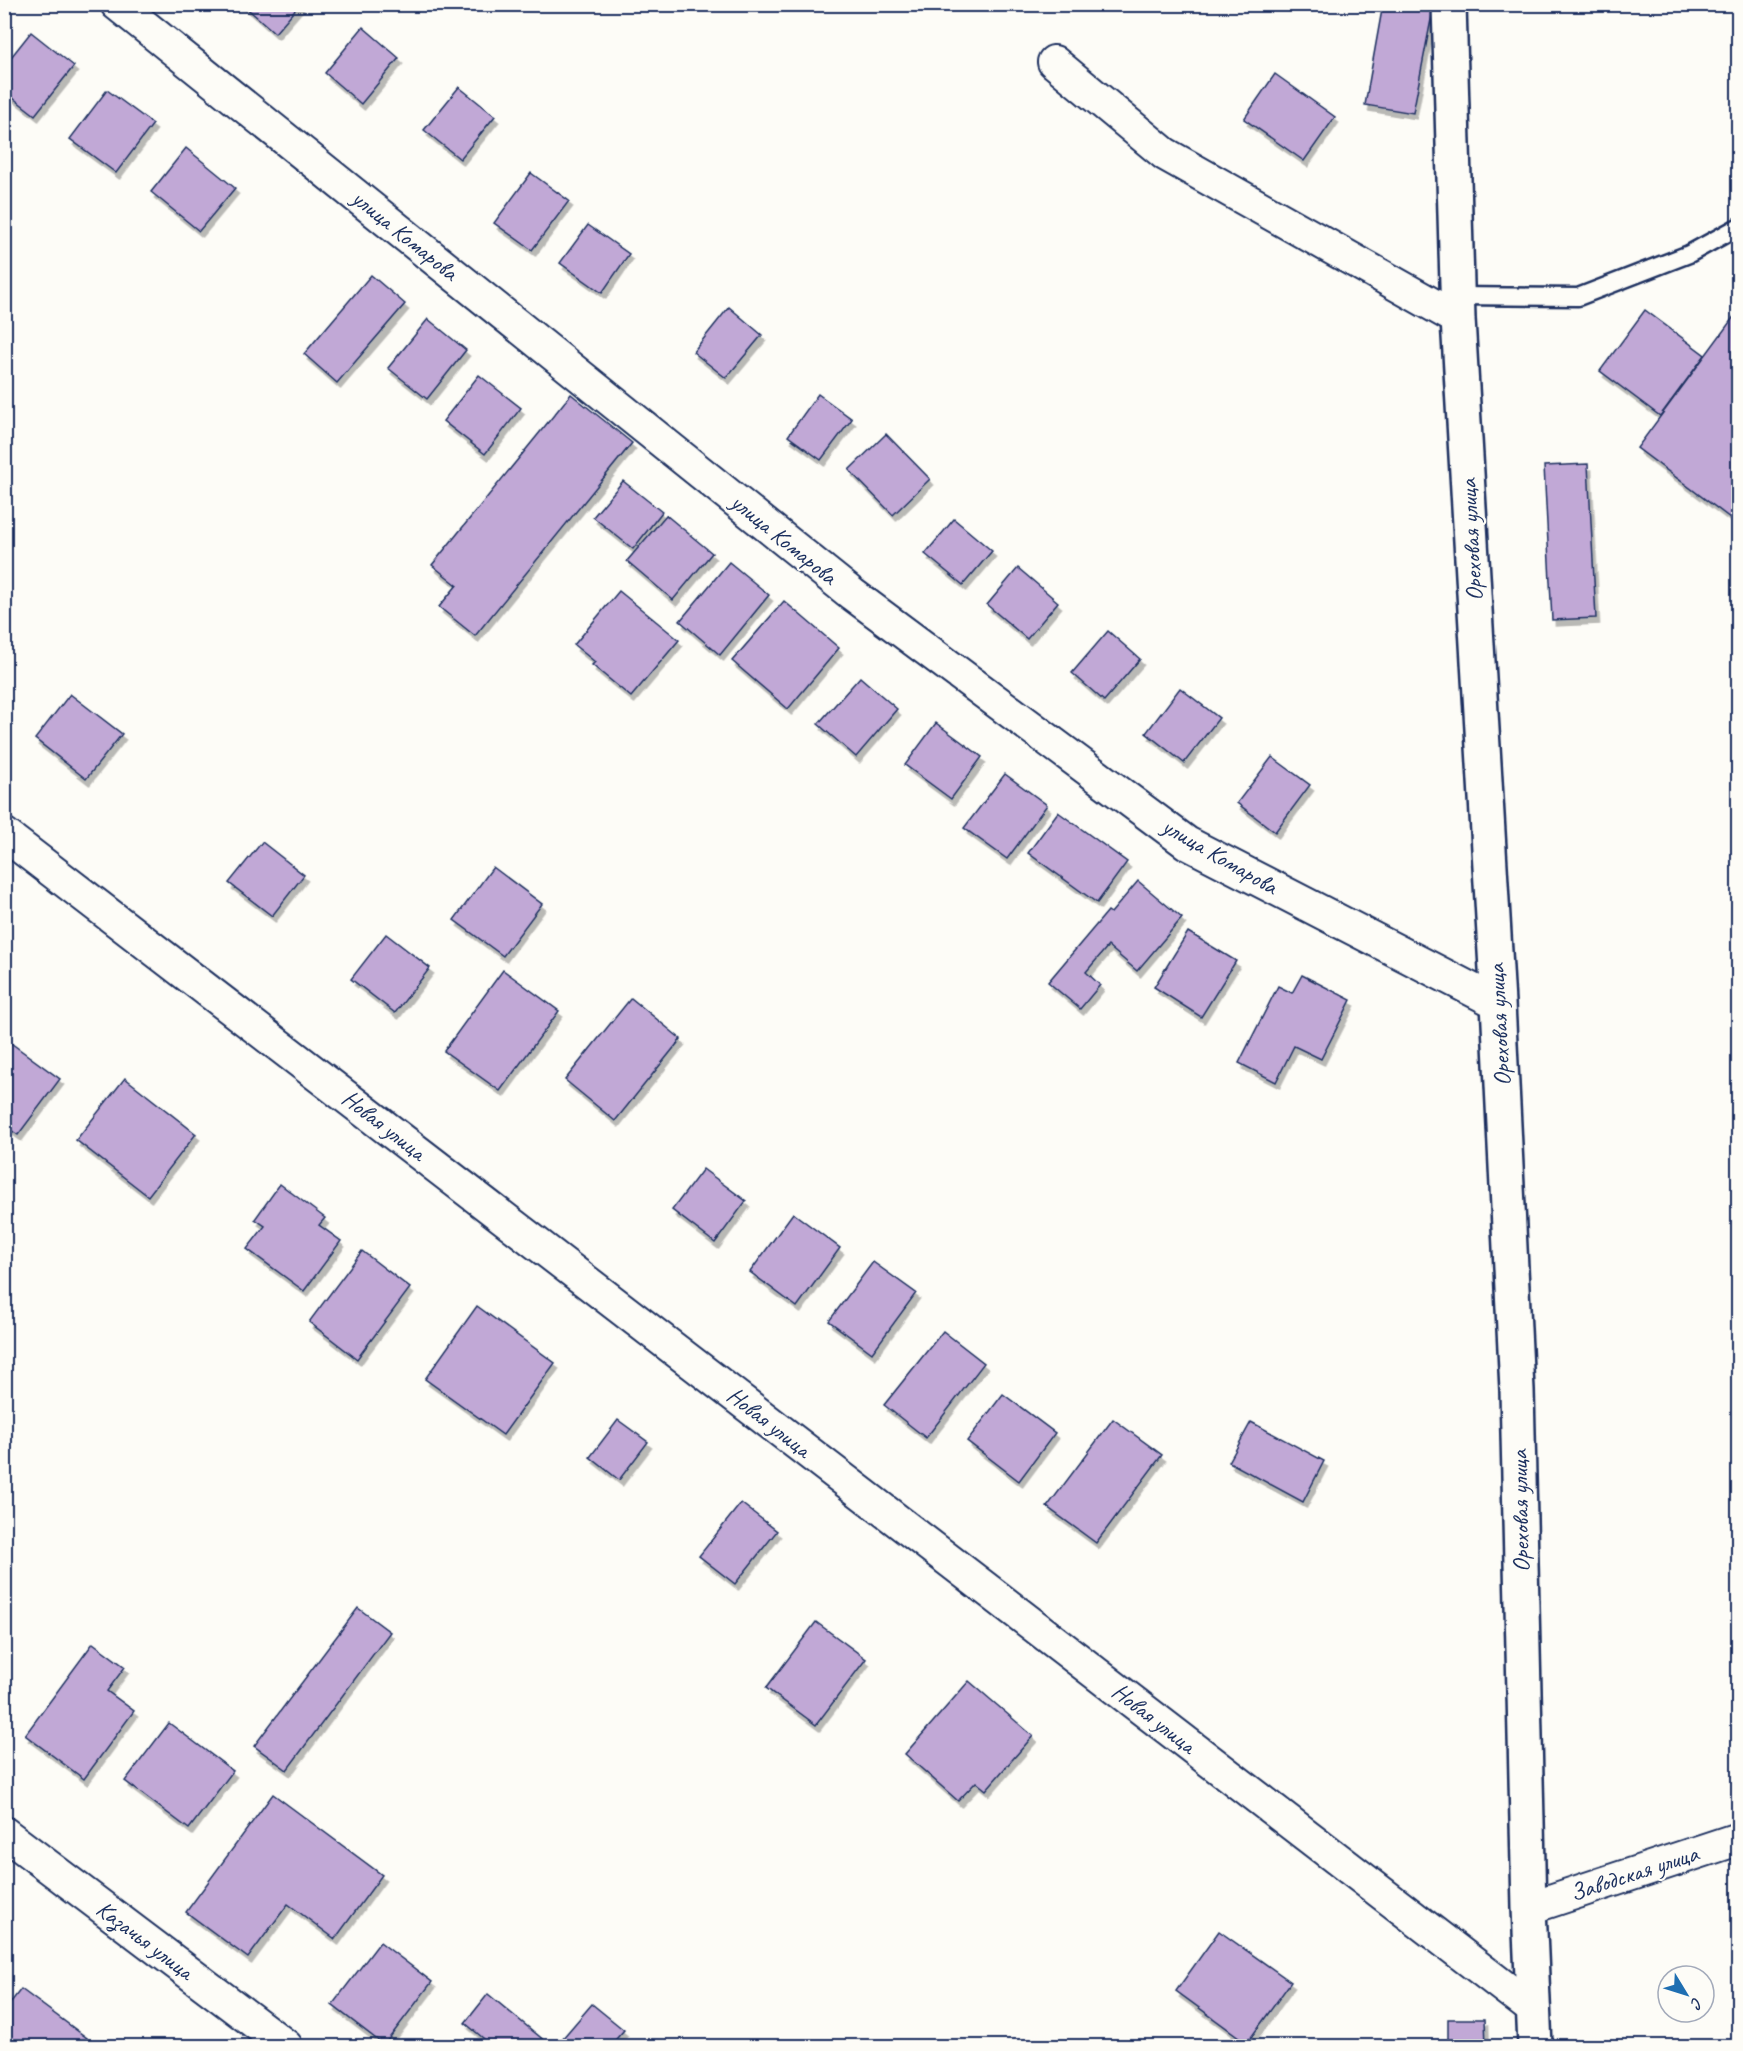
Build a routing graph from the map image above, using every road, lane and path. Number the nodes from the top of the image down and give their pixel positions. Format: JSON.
{"nodes":[{"id":1,"x":117,"y":4,"type":"edge"},
{"id":2,"x":1449,"y":4,"type":"edge"},
{"id":3,"x":1054,"y":62,"type":"dead end"},
{"id":4,"x":1738,"y":227,"type":"edge"},
{"id":5,"x":1457,"y":308,"type":"junction"},
{"id":6,"x":4,"y":834,"type":"edge"},
{"id":7,"x":1498,"y":1003,"type":"junction"},
{"id":8,"x":4,"y":1833,"type":"edge"},
{"id":9,"x":1738,"y":1839,"type":"edge"},
{"id":10,"x":1529,"y":1908,"type":"junction"},
{"id":11,"x":1534,"y":2010,"type":"junction"},
{"id":12,"x":286,"y":2046,"type":"edge"},
{"id":13,"x":1535,"y":2046,"type":"edge"}],
"edges":[{"from":1,"to":7,"type":"street","name":"улица Комарова"},
{"from":2,"to":5,"type":"main road","name":"Ореховая улица"},
{"from":3,"to":5,"type":"street"},
{"from":4,"to":5,"type":"lane"},
{"from":5,"to":7,"type":"main road","name":"Ореховая улица"},
{"from":6,"to":11,"type":"street","name":"Новая улица"},
{"from":7,"to":10,"type":"main road","name":"Ореховая улица"},
{"from":8,"to":12,"type":"street","name":"Казачья улица"},
{"from":9,"to":10,"type":"street","name":"Заводская улица"},
{"from":10,"to":11,"type":"main road","name":"Ореховая улица"},
{"from":11,"to":13,"type":"main road","name":"Ореховая улица"}]}
